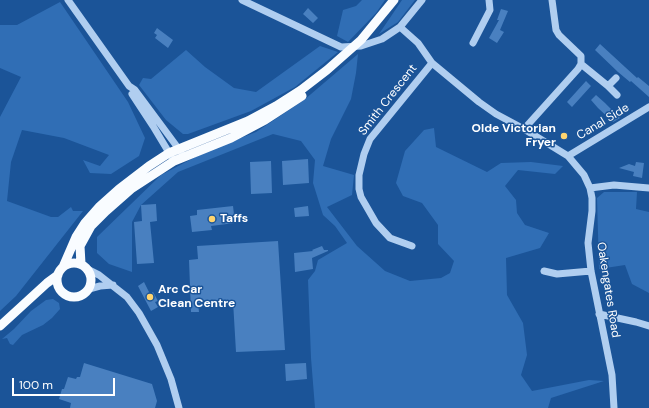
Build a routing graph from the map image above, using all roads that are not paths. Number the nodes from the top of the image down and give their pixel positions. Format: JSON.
{"nodes":[{"id":1,"x":68,"y":0,"type":"edge"},
{"id":2,"x":242,"y":0,"type":"edge"},
{"id":3,"x":394,"y":0,"type":"edge"},
{"id":4,"x":400,"y":0,"type":"edge"},
{"id":5,"x":422,"y":0,"type":"edge"},
{"id":6,"x":489,"y":0,"type":"edge"},
{"id":7,"x":552,"y":0,"type":"edge"},
{"id":8,"x":400,"y":27,"type":"junction"},
{"id":9,"x":364,"y":39,"type":"junction"},
{"id":10,"x":473,"y":43,"type":"dead end"},
{"id":11,"x":349,"y":53,"type":"junction"},
{"id":12,"x":432,"y":63,"type":"junction"},
{"id":13,"x":581,"y":64,"type":"junction"},
{"id":14,"x":616,"y":78,"type":"dead end"},
{"id":15,"x":129,"y":86,"type":"junction"},
{"id":16,"x":608,"y":86,"type":"junction"},
{"id":17,"x":617,"y":95,"type":"dead end"},
{"id":18,"x":649,"y":107,"type":"edge"},
{"id":19,"x":524,"y":129,"type":"junction"},
{"id":20,"x":179,"y":148,"type":"junction"},
{"id":21,"x":169,"y":153,"type":"junction"},
{"id":22,"x":568,"y":156,"type":"junction"},
{"id":23,"x":184,"y":157,"type":"junction"},
{"id":24,"x":174,"y":161,"type":"junction"},
{"id":25,"x":590,"y":188,"type":"junction"},
{"id":26,"x":649,"y":188,"type":"edge"},
{"id":27,"x":412,"y":246,"type":"dead end"},
{"id":28,"x":84,"y":266,"type":"junction"},
{"id":29,"x":61,"y":271,"type":"junction"},
{"id":30,"x":544,"y":271,"type":"dead end"},
{"id":31,"x":591,"y":272,"type":"junction"},
{"id":32,"x":113,"y":285,"type":"junction"},
{"id":33,"x":89,"y":289,"type":"junction"},
{"id":34,"x":60,"y":290,"type":"junction"},
{"id":35,"x":38,"y":292,"type":"junction"},
{"id":36,"x":599,"y":314,"type":"junction"},
{"id":37,"x":0,"y":326,"type":"edge"},
{"id":38,"x":649,"y":326,"type":"edge"},
{"id":39,"x":179,"y":408,"type":"edge"},
{"id":40,"x":614,"y":408,"type":"edge"}],
"edges":[{"from":1,"to":15,"type":"street"},
{"from":2,"to":8,"type":"street"},
{"from":3,"to":9,"type":"main road"},
{"from":4,"to":9,"type":"main road"},
{"from":5,"to":8,"type":"street"},
{"from":6,"to":10,"type":"street"},
{"from":7,"to":13,"type":"street"},
{"from":8,"to":12,"type":"street","name":"Oakengates Road"},
{"from":9,"to":11,"type":"main road"},
{"from":11,"to":20,"type":"main road"},
{"from":11,"to":23,"type":"main road"},
{"from":12,"to":19,"type":"street","name":"Oakengates Road"},
{"from":12,"to":27,"type":"street","name":"Smith Crescent"},
{"from":13,"to":16,"type":"street"},
{"from":13,"to":19,"type":"street"},
{"from":14,"to":16,"type":"street"},
{"from":15,"to":20,"type":"street"},
{"from":15,"to":21,"type":"street"},
{"from":16,"to":17,"type":"street"},
{"from":18,"to":22,"type":"street","name":"Canal Side"},
{"from":19,"to":22,"type":"street","name":"Oakengates Road"},
{"from":20,"to":21,"type":"main road"},
{"from":20,"to":23,"type":"street"},
{"from":21,"to":24,"type":"street"},
{"from":21,"to":29,"type":"main road"},
{"from":22,"to":25,"type":"street","name":"Oakengates Road"},
{"from":23,"to":24,"type":"main road"},
{"from":24,"to":28,"type":"main road"},
{"from":25,"to":26,"type":"street"},
{"from":25,"to":31,"type":"street","name":"Oakengates Road"},
{"from":28,"to":29,"type":"main road"},
{"from":28,"to":32,"type":"street"},
{"from":28,"to":33,"type":"main road"},
{"from":29,"to":34,"type":"main road"},
{"from":29,"to":35,"type":"main road"},
{"from":30,"to":31,"type":"street"},
{"from":31,"to":36,"type":"street","name":"Oakengates Road"},
{"from":32,"to":33,"type":"street"},
{"from":32,"to":39,"type":"street"},
{"from":33,"to":34,"type":"main road"},
{"from":34,"to":35,"type":"main road"},
{"from":35,"to":37,"type":"main road"},
{"from":36,"to":38,"type":"street"},
{"from":36,"to":40,"type":"street","name":"Oakengates Road"}]}
